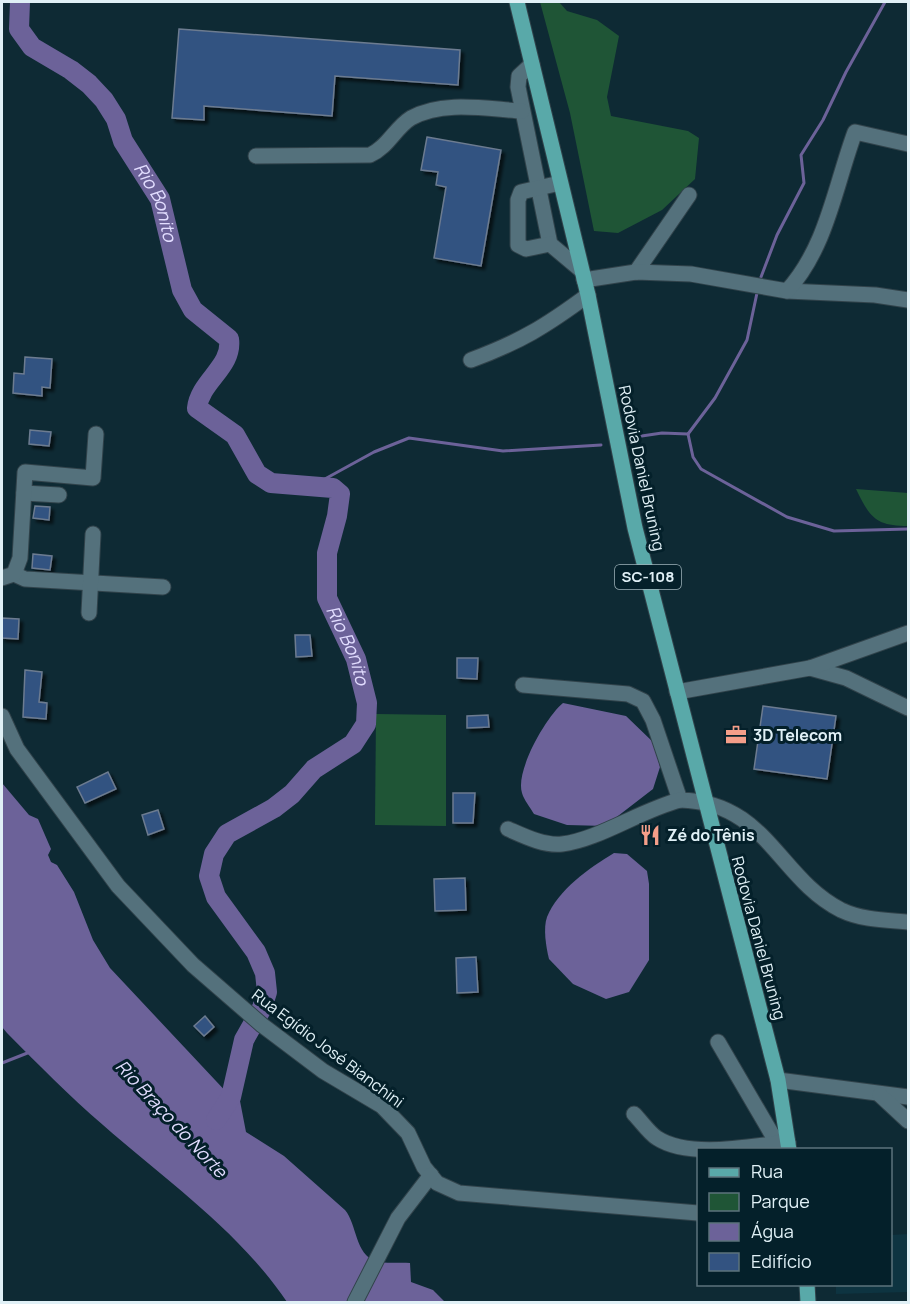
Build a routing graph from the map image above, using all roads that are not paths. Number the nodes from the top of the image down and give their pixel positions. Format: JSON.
{"nodes":[{"id":1,"x":517,"y":2,"type":"edge"},
{"id":2,"x":532,"y":64,"type":"junction"},
{"id":3,"x":522,"y":111,"type":"junction"},
{"id":4,"x":909,"y":144,"type":"edge"},
{"id":5,"x":256,"y":156,"type":"dead end"},
{"id":6,"x":560,"y":183,"type":"junction"},
{"id":7,"x":537,"y":188,"type":"junction"},
{"id":8,"x":689,"y":195,"type":"dead end"},
{"id":9,"x":550,"y":244,"type":"junction"},
{"id":10,"x":636,"y":272,"type":"junction"},
{"id":11,"x":582,"y":275,"type":"junction"},
{"id":12,"x":787,"y":291,"type":"junction"},
{"id":13,"x":588,"y":296,"type":"junction"},
{"id":14,"x":909,"y":300,"type":"edge"},
{"id":15,"x":471,"y":360,"type":"dead end"},
{"id":16,"x":96,"y":434,"type":"dead end"},
{"id":17,"x":24,"y":493,"type":"junction"},
{"id":18,"x":59,"y":495,"type":"dead end"},
{"id":19,"x":93,"y":534,"type":"dead end"},
{"id":20,"x":8,"y":576,"type":"edge"},
{"id":21,"x":91,"y":582,"type":"junction"},
{"id":22,"x":163,"y":587,"type":"dead end"},
{"id":23,"x":89,"y":613,"type":"dead end"},
{"id":24,"x":909,"y":633,"type":"edge"},
{"id":25,"x":810,"y":668,"type":"junction"},
{"id":26,"x":523,"y":685,"type":"dead end"},
{"id":27,"x":677,"y":692,"type":"junction"},
{"id":28,"x":909,"y":708,"type":"edge"},
{"id":29,"x":2,"y":716,"type":"edge"},
{"id":30,"x":680,"y":800,"type":"junction"},
{"id":31,"x":704,"y":800,"type":"junction"},
{"id":32,"x":508,"y":829,"type":"dead end"},
{"id":33,"x":909,"y":922,"type":"edge"},
{"id":34,"x":718,"y":1042,"type":"dead end"},
{"id":35,"x":778,"y":1080,"type":"junction"},
{"id":36,"x":880,"y":1095,"type":"junction"},
{"id":37,"x":909,"y":1097,"type":"edge"},
{"id":38,"x":634,"y":1114,"type":"dead end"},
{"id":39,"x":909,"y":1121,"type":"edge"},
{"id":40,"x":784,"y":1145,"type":"edge"},
{"id":41,"x":712,"y":1148,"type":"edge"},
{"id":42,"x":697,"y":1149,"type":"edge"},
{"id":43,"x":431,"y":1175,"type":"junction"},
{"id":44,"x":697,"y":1213,"type":"edge"},
{"id":45,"x":807,"y":1286,"type":"edge"},
{"id":46,"x":355,"y":1302,"type":"edge"},
{"id":47,"x":808,"y":1302,"type":"edge"}],
"edges":[{"from":1,"to":2,"type":"main road","name":"Rodovia Daniel Bruning","number":"SC-108"},
{"from":2,"to":3,"type":"street"},
{"from":2,"to":6,"type":"main road","name":"Rodovia Daniel Bruning","number":"SC-108"},
{"from":3,"to":5,"type":"street"},
{"from":3,"to":7,"type":"street"},
{"from":4,"to":12,"type":"street"},
{"from":6,"to":7,"type":"street"},
{"from":6,"to":11,"type":"main road","name":"Rodovia Daniel Bruning","number":"SC-108"},
{"from":7,"to":9,"type":"street"},
{"from":7,"to":9,"type":"street"},
{"from":8,"to":10,"type":"street"},
{"from":9,"to":11,"type":"street"},
{"from":10,"to":11,"type":"street"},
{"from":10,"to":12,"type":"street"},
{"from":11,"to":13,"type":"main road","name":"Rodovia Daniel Bruning","number":"SC-108"},
{"from":12,"to":14,"type":"street"},
{"from":13,"to":15,"type":"street"},
{"from":13,"to":27,"type":"main road","name":"Rodovia Daniel Bruning","number":"SC-108"},
{"from":16,"to":17,"type":"street"},
{"from":17,"to":18,"type":"street"},
{"from":17,"to":20,"type":"street"},
{"from":19,"to":21,"type":"street"},
{"from":20,"to":21,"type":"street"},
{"from":21,"to":22,"type":"street"},
{"from":21,"to":23,"type":"street"},
{"from":24,"to":25,"type":"street"},
{"from":25,"to":27,"type":"street"},
{"from":25,"to":28,"type":"street"},
{"from":26,"to":30,"type":"street"},
{"from":27,"to":31,"type":"main road","name":"Rodovia Daniel Bruning","number":"SC-108"},
{"from":29,"to":43,"type":"street","name":"Rua Egídio José Bianchini"},
{"from":30,"to":31,"type":"street"},
{"from":30,"to":32,"type":"street"},
{"from":31,"to":33,"type":"street"},
{"from":31,"to":35,"type":"main road","name":"Rodovia Daniel Bruning","number":"SC-108"},
{"from":34,"to":40,"type":"street"},
{"from":35,"to":36,"type":"street"},
{"from":35,"to":40,"type":"main road","name":"Rodovia Daniel Bruning","number":"SC-108"},
{"from":36,"to":37,"type":"street"},
{"from":36,"to":39,"type":"street"},
{"from":38,"to":42,"type":"street"},
{"from":40,"to":41,"type":"street"},
{"from":43,"to":44,"type":"street","name":"Rua Egídio José Bianchini"},
{"from":43,"to":46,"type":"street"},
{"from":45,"to":47,"type":"main road"}]}
